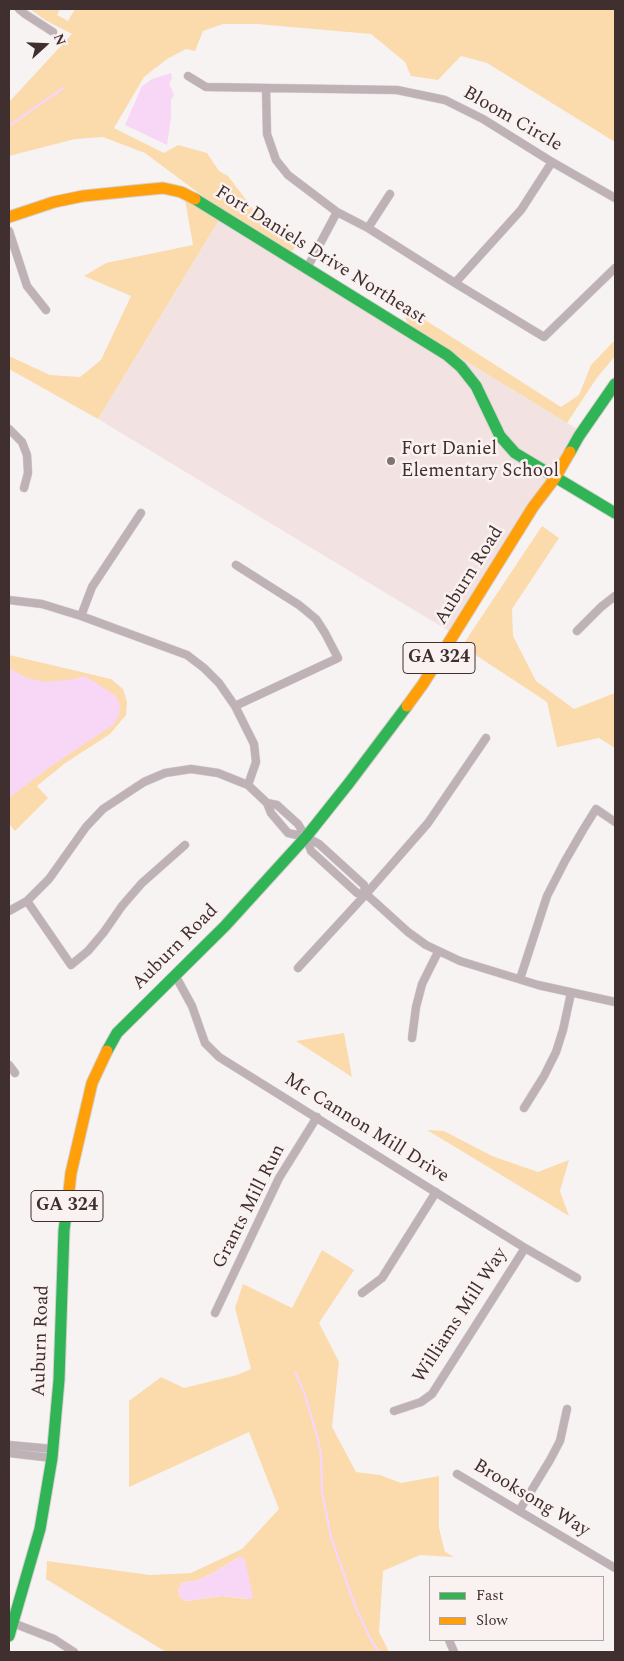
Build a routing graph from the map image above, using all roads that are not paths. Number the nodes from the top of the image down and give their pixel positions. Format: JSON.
{"nodes":[{"id":1,"x":19,"y":9,"type":"edge"},
{"id":2,"x":53,"y":32,"type":"dead end"},
{"id":3,"x":188,"y":76,"type":"dead end"},
{"id":4,"x":266,"y":89,"type":"junction"},
{"id":5,"x":552,"y":162,"type":"junction"},
{"id":6,"x":390,"y":194,"type":"dead end"},
{"id":7,"x":615,"y":198,"type":"edge"},
{"id":8,"x":337,"y":212,"type":"junction"},
{"id":9,"x":9,"y":217,"type":"edge"},
{"id":10,"x":368,"y":228,"type":"junction"},
{"id":11,"x":9,"y":231,"type":"edge"},
{"id":12,"x":307,"y":268,"type":"junction"},
{"id":13,"x":615,"y":268,"type":"edge"},
{"id":14,"x":455,"y":284,"type":"junction"},
{"id":15,"x":46,"y":310,"type":"dead end"},
{"id":16,"x":615,"y":384,"type":"edge"},
{"id":17,"x":9,"y":429,"type":"edge"},
{"id":18,"x":555,"y":478,"type":"junction"},
{"id":19,"x":24,"y":488,"type":"dead end"},
{"id":20,"x":141,"y":513,"type":"dead end"},
{"id":21,"x":615,"y":513,"type":"edge"},
{"id":22,"x":236,"y":565,"type":"dead end"},
{"id":23,"x":615,"y":596,"type":"edge"},
{"id":24,"x":9,"y":600,"type":"edge"},
{"id":25,"x":81,"y":616,"type":"junction"},
{"id":26,"x":577,"y":631,"type":"dead end"},
{"id":27,"x":235,"y":706,"type":"junction"},
{"id":28,"x":486,"y":738,"type":"dead end"},
{"id":29,"x":248,"y":785,"type":"junction"},
{"id":30,"x":267,"y":802,"type":"junction"},
{"id":31,"x":615,"y":822,"type":"edge"},
{"id":32,"x":306,"y":837,"type":"junction"},
{"id":33,"x":185,"y":845,"type":"dead end"},
{"id":34,"x":366,"y":894,"type":"junction"},
{"id":35,"x":27,"y":901,"type":"junction"},
{"id":36,"x":9,"y":910,"type":"edge"},
{"id":37,"x":438,"y":952,"type":"junction"},
{"id":38,"x":298,"y":968,"type":"dead end"},
{"id":39,"x":174,"y":975,"type":"junction"},
{"id":40,"x":520,"y":979,"type":"junction"},
{"id":41,"x":571,"y":993,"type":"junction"},
{"id":42,"x":615,"y":1002,"type":"edge"},
{"id":43,"x":412,"y":1038,"type":"dead end"},
{"id":44,"x":9,"y":1064,"type":"edge"},
{"id":45,"x":15,"y":1073,"type":"dead end"},
{"id":46,"x":524,"y":1108,"type":"dead end"},
{"id":47,"x":317,"y":1117,"type":"junction"},
{"id":48,"x":436,"y":1192,"type":"junction"},
{"id":49,"x":526,"y":1248,"type":"junction"},
{"id":50,"x":577,"y":1278,"type":"dead end"},
{"id":51,"x":362,"y":1293,"type":"dead end"},
{"id":52,"x":215,"y":1313,"type":"dead end"},
{"id":53,"x":568,"y":1409,"type":"dead end"},
{"id":54,"x":394,"y":1411,"type":"dead end"},
{"id":55,"x":9,"y":1445,"type":"edge"},
{"id":56,"x":9,"y":1453,"type":"edge"},
{"id":57,"x":53,"y":1453,"type":"junction"},
{"id":58,"x":457,"y":1474,"type":"dead end"},
{"id":59,"x":519,"y":1510,"type":"junction"},
{"id":60,"x":615,"y":1568,"type":"edge"},
{"id":61,"x":12,"y":1624,"type":"junction"},
{"id":62,"x":9,"y":1636,"type":"edge"},
{"id":63,"x":74,"y":1652,"type":"edge"}],
"edges":[{"from":1,"to":2,"type":"street"},
{"from":3,"to":4,"type":"street","name":"Bloom Circle"},
{"from":4,"to":5,"type":"street","name":"Bloom Circle"},
{"from":4,"to":8,"type":"street"},
{"from":5,"to":7,"type":"street","name":"Bloom Circle"},
{"from":5,"to":14,"type":"street"},
{"from":6,"to":10,"type":"street"},
{"from":8,"to":10,"type":"street"},
{"from":8,"to":12,"type":"street"},
{"from":9,"to":12,"type":"main road","name":"Fort Daniels Drive Northeast"},
{"from":10,"to":14,"type":"street"},
{"from":11,"to":15,"type":"street"},
{"from":12,"to":18,"type":"main road","name":"Fort Daniels Drive Northeast"},
{"from":13,"to":14,"type":"street"},
{"from":16,"to":18,"type":"main road","name":"Auburn Road","number":"GA 324"},
{"from":17,"to":19,"type":"street"},
{"from":18,"to":21,"type":"main road","name":"Fort Daniels Drive Northeast"},
{"from":18,"to":32,"type":"main road","name":"Auburn Road","number":"GA 324"},
{"from":20,"to":25,"type":"street"},
{"from":22,"to":27,"type":"street"},
{"from":23,"to":26,"type":"street"},
{"from":24,"to":25,"type":"street"},
{"from":25,"to":27,"type":"street"},
{"from":27,"to":29,"type":"street"},
{"from":28,"to":34,"type":"street"},
{"from":29,"to":30,"type":"street"},
{"from":29,"to":35,"type":"street"},
{"from":30,"to":32,"type":"street"},
{"from":30,"to":32,"type":"street"},
{"from":31,"to":40,"type":"street"},
{"from":32,"to":34,"type":"street"},
{"from":32,"to":39,"type":"main road","name":"Auburn Road","number":"GA 324"},
{"from":33,"to":35,"type":"street"},
{"from":34,"to":37,"type":"street"},
{"from":34,"to":38,"type":"street"},
{"from":35,"to":36,"type":"street"},
{"from":37,"to":40,"type":"street"},
{"from":37,"to":43,"type":"street"},
{"from":39,"to":47,"type":"street","name":"Mc Cannon Mill Drive"},
{"from":39,"to":57,"type":"main road","name":"Auburn Road","number":"GA 324"},
{"from":40,"to":41,"type":"street"},
{"from":41,"to":42,"type":"street"},
{"from":41,"to":46,"type":"street"},
{"from":44,"to":45,"type":"street"},
{"from":47,"to":48,"type":"street","name":"Mc Cannon Mill Drive"},
{"from":47,"to":52,"type":"street","name":"Grants Mill Run"},
{"from":48,"to":49,"type":"street","name":"Mc Cannon Mill Drive"},
{"from":48,"to":51,"type":"street"},
{"from":49,"to":50,"type":"street","name":"Mc Cannon Mill Drive"},
{"from":49,"to":54,"type":"street","name":"Williams Mill Way"},
{"from":53,"to":59,"type":"street"},
{"from":55,"to":57,"type":"street"},
{"from":56,"to":57,"type":"street"},
{"from":57,"to":61,"type":"main road","name":"Auburn Road","number":"GA 324"},
{"from":58,"to":59,"type":"street","name":"Brooksong Way"},
{"from":59,"to":60,"type":"street","name":"Brooksong Way"},
{"from":61,"to":62,"type":"main road","name":"Auburn Road","number":"GA 324"},
{"from":61,"to":63,"type":"street"}]}
